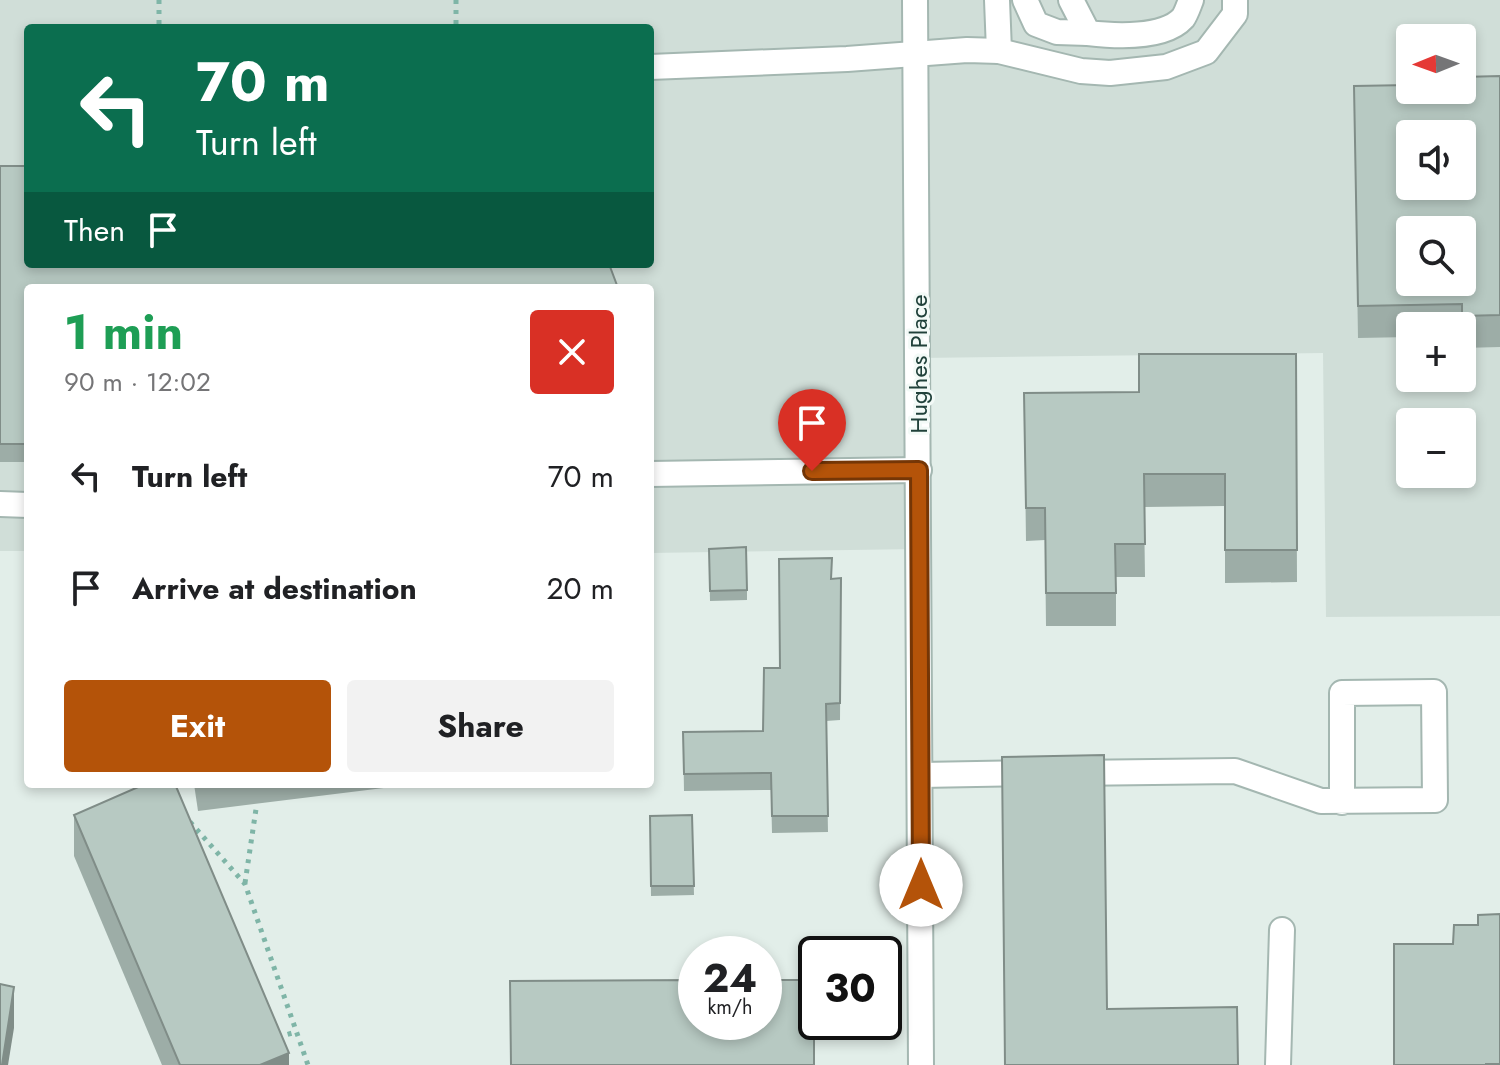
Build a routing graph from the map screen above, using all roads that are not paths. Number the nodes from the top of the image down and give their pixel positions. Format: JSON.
{"nodes":[{"id":1,"x":915,"y":0,"type":"edge"},
{"id":2,"x":997,"y":0,"type":"edge"},
{"id":3,"x":1025,"y":0,"type":"edge"},
{"id":4,"x":1071,"y":0,"type":"edge"},
{"id":5,"x":1191,"y":0,"type":"edge"},
{"id":6,"x":1235,"y":0,"type":"edge"},
{"id":7,"x":1088,"y":33,"type":"junction"},
{"id":8,"x":999,"y":51,"type":"junction"},
{"id":9,"x":916,"y":53,"type":"junction"},
{"id":10,"x":654,"y":67,"type":"edge"},
{"id":11,"x":919,"y":470,"type":"junction"},
{"id":12,"x":654,"y":474,"type":"edge"},
{"id":13,"x":0,"y":504,"type":"edge"},
{"id":14,"x":24,"y":505,"type":"edge"},
{"id":15,"x":921,"y":775,"type":"junction"},
{"id":16,"x":1342,"y":802,"type":"junction"},
{"id":17,"x":1282,"y":930,"type":"dead end"},
{"id":18,"x":921,"y":1065,"type":"edge"},
{"id":19,"x":1278,"y":1065,"type":"edge"}],
"edges":[{"from":1,"to":9,"type":"street","name":"Hughes Place"},
{"from":2,"to":8,"type":"street"},
{"from":3,"to":7,"type":"street"},
{"from":4,"to":7,"type":"street"},
{"from":5,"to":7,"type":"street"},
{"from":6,"to":8,"type":"street"},
{"from":8,"to":9,"type":"street"},
{"from":9,"to":10,"type":"street"},
{"from":9,"to":11,"type":"street","name":"Hughes Place"},
{"from":11,"to":12,"type":"street"},
{"from":11,"to":15,"type":"street","name":"Hughes Place"},
{"from":13,"to":14,"type":"street"},
{"from":15,"to":16,"type":"street"},
{"from":15,"to":18,"type":"street","name":"Hughes Place"},
{"from":16,"to":16,"type":"street"},
{"from":17,"to":19,"type":"street"}]}
